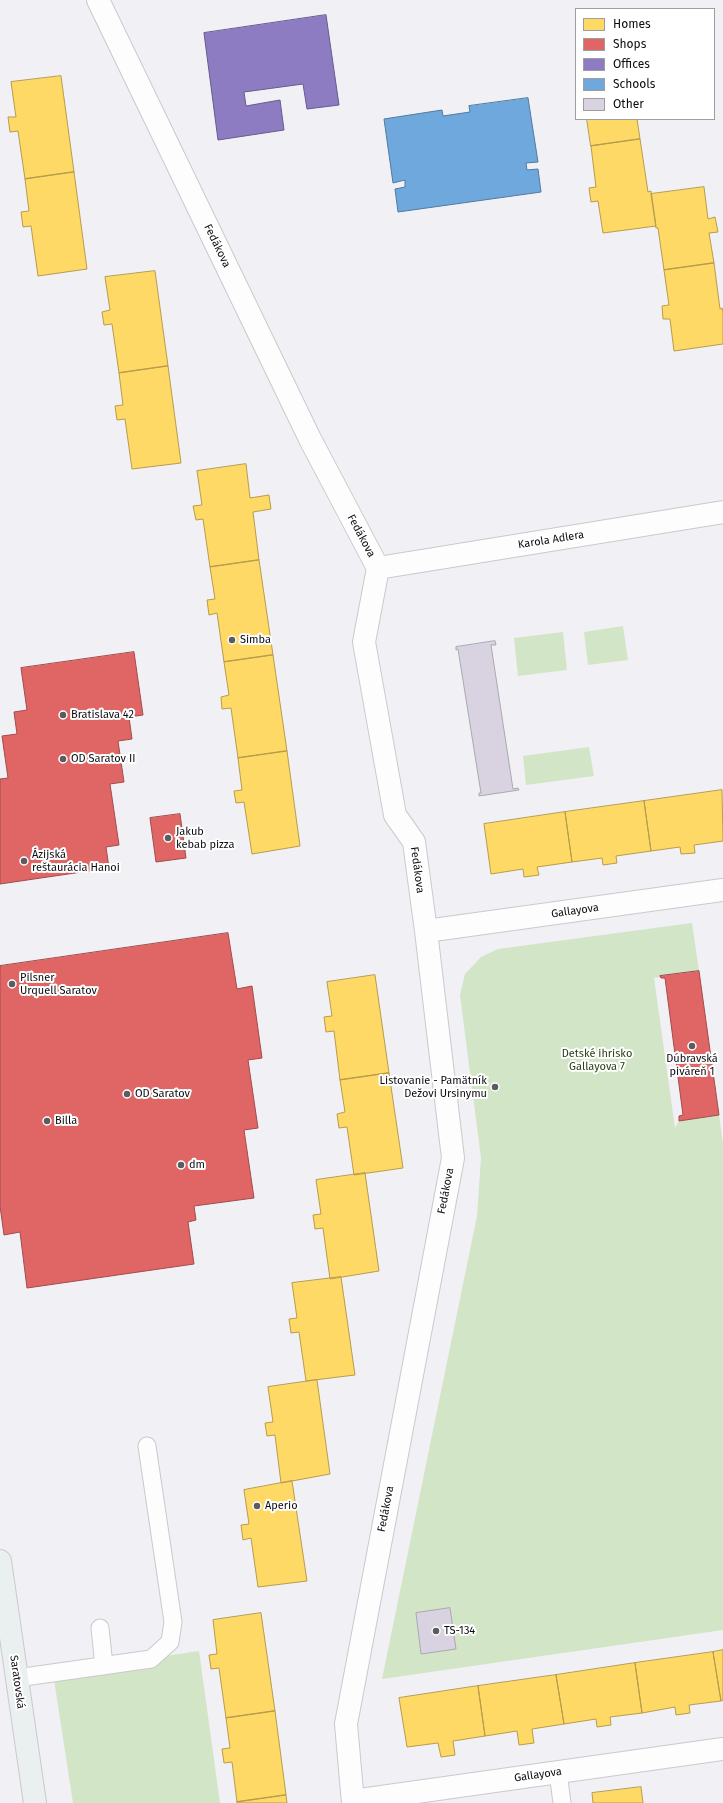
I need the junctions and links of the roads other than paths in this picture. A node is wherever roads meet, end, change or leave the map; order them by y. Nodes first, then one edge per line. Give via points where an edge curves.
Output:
1 (98, 0) edge
2 (723, 512) edge
3 (378, 568) junction
4 (723, 890) edge
5 (426, 931) junction
6 (147, 1446) dead end
7 (0, 1561) edge
8 (100, 1628) dead end
9 (104, 1666) junction
10 (17, 1678) junction
11 (723, 1749) edge
12 (558, 1772) junction
13 (353, 1802) edge
14 (35, 1803) edge
15 (562, 1803) edge

1 - 3 street, Fedákova via 310,439
2 - 3 street, Karola Adlera
3 - 5 street, Fedákova via 364,642 395,815 414,842
4 - 5 street, Gallayova
5 - 13 street, Fedákova via 453,1158 346,1724
6 - 9 lane via 173,1622 170,1642 151,1658
7 - 10 main road, Saratovská
8 - 9 lane
9 - 10 lane
10 - 14 main road, Saratovská
11 - 12 street, Gallayova
12 - 13 street, Gallayova
12 - 15 lane

